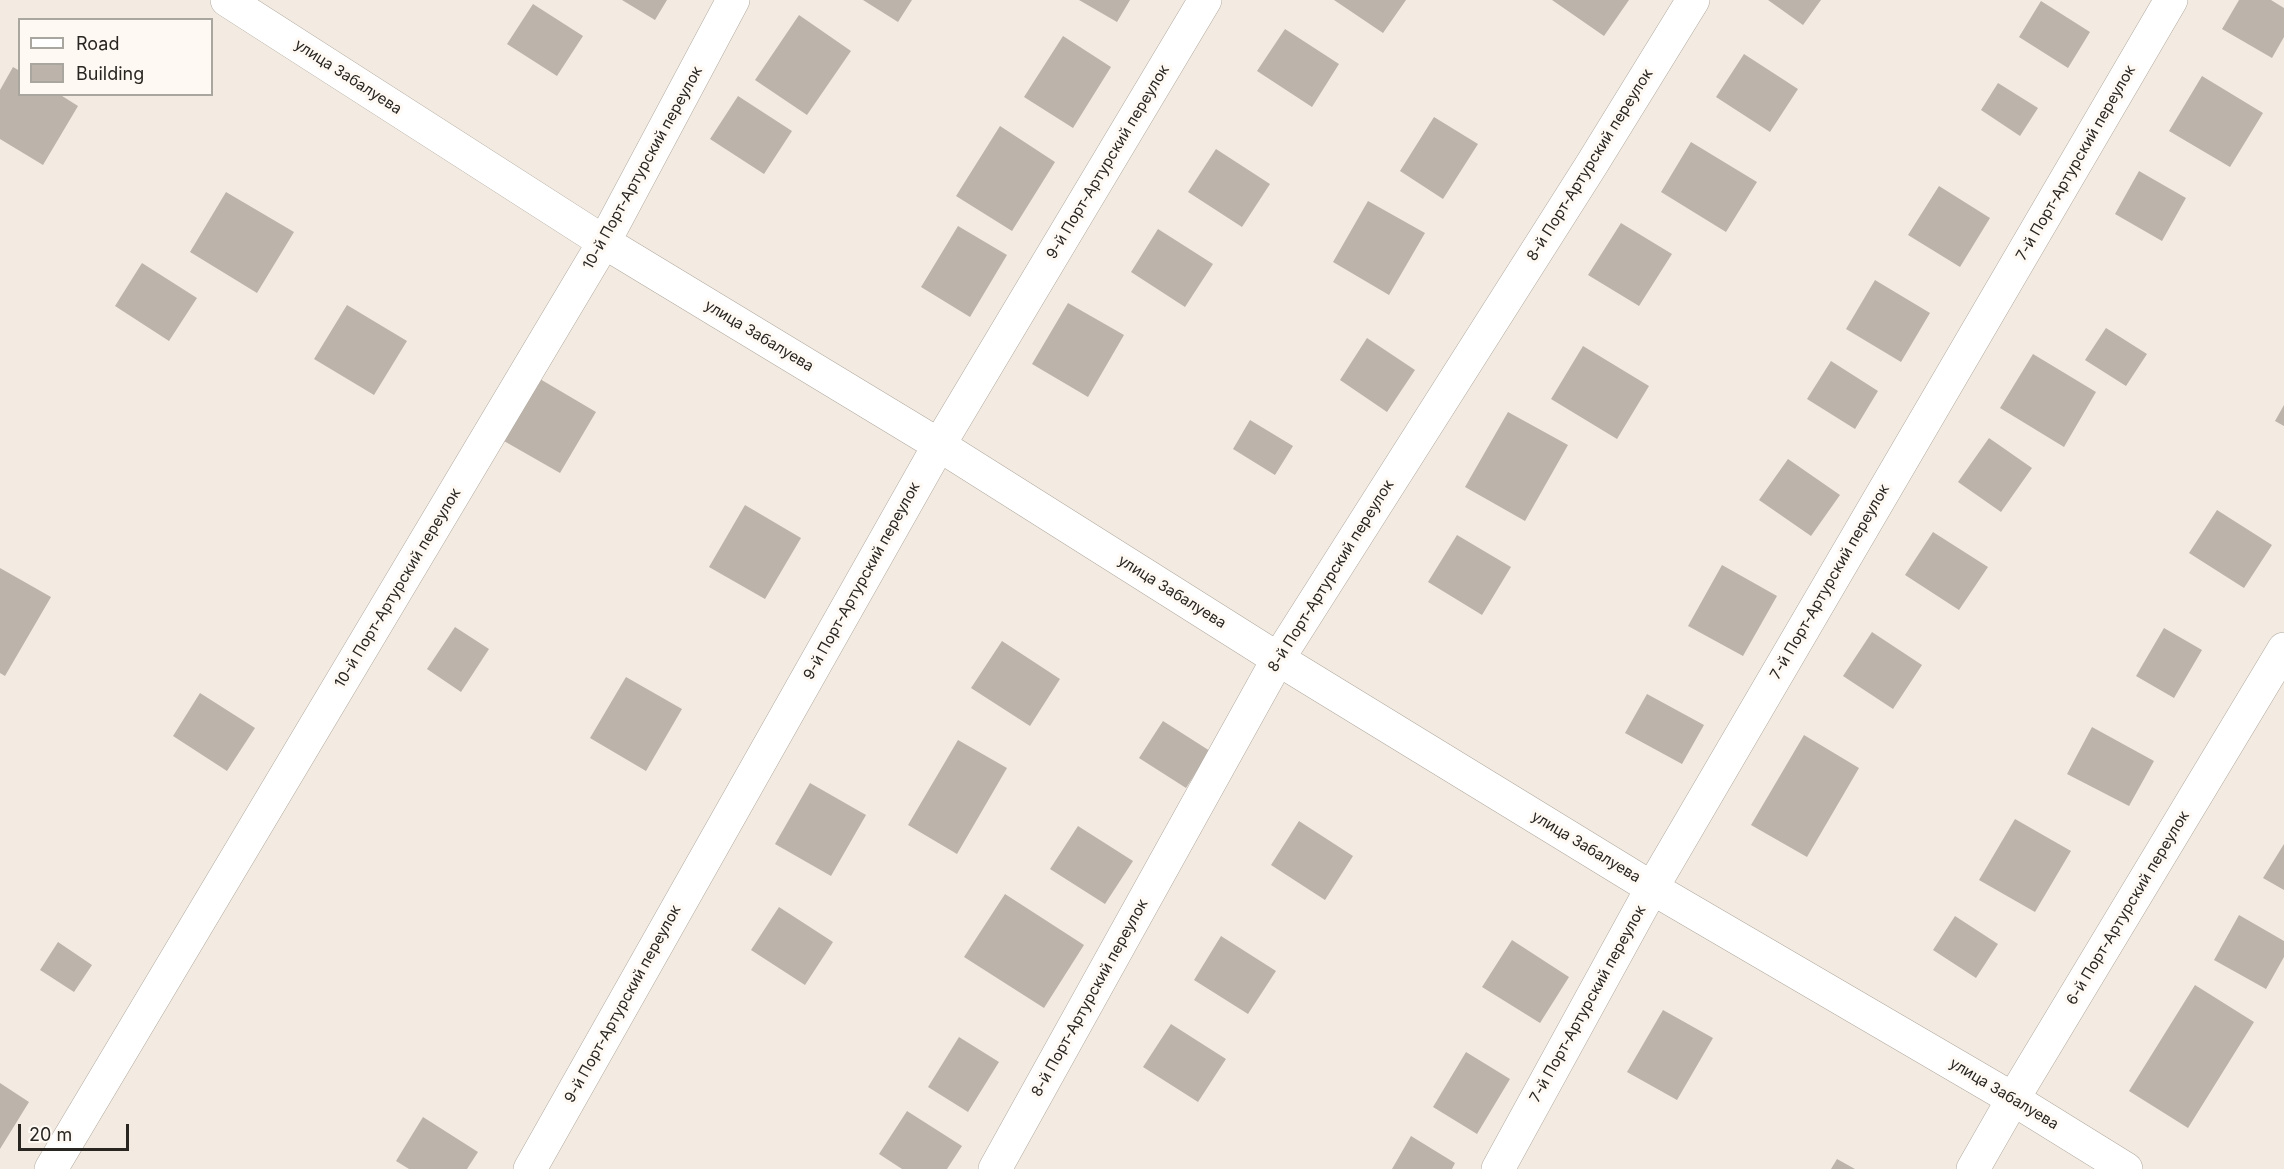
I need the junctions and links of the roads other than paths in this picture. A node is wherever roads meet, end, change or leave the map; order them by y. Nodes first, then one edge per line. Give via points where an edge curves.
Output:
1 (733, 0) edge
2 (1205, 0) edge
3 (1693, 0) edge
4 (2171, 0) edge
5 (234, 2) edge
6 (604, 242) junction
7 (939, 445) junction
8 (2284, 649) edge
9 (1278, 659) junction
10 (1652, 888) junction
11 (2013, 1099) junction
12 (51, 1169) edge
13 (530, 1169) edge
14 (996, 1169) edge
15 (1498, 1169) edge
16 (1973, 1169) edge
17 (2126, 1169) edge

1 - 6 street, 10-й Порт-Артурский переулок
2 - 7 street, 9-й Порт-Артурский переулок
3 - 9 street, 8-й Порт-Артурский переулок
4 - 10 street, 7-й Порт-Артурский переулок
5 - 6 street, улица Забалуева
6 - 7 street, улица Забалуева
6 - 12 street, 10-й Порт-Артурский переулок
7 - 9 street, улица Забалуева
7 - 13 street, 9-й Порт-Артурский переулок
8 - 11 street, 6-й Порт-Артурский переулок
9 - 10 street, улица Забалуева
9 - 14 street, 8-й Порт-Артурский переулок
10 - 11 street, улица Забалуева
10 - 15 street, 7-й Порт-Артурский переулок
11 - 16 street, 6-й Порт-Артурский переулок
11 - 17 street, улица Забалуева

